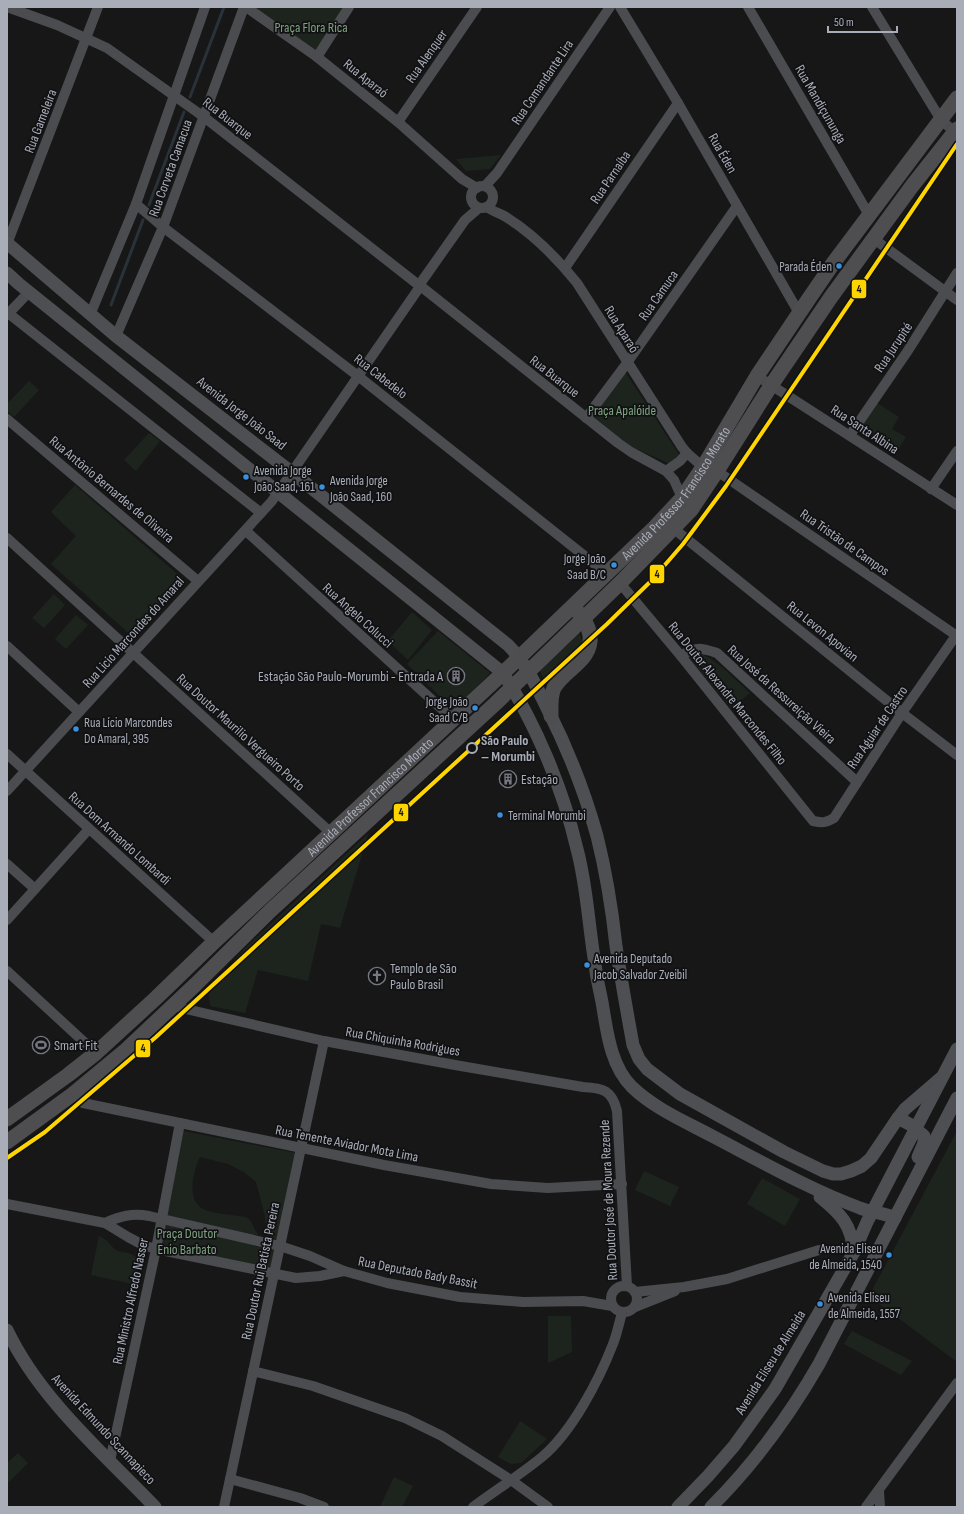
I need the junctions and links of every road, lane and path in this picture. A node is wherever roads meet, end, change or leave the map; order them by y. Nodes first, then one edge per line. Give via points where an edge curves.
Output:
1 (7, 7) edge
2 (98, 7) edge
3 (205, 7) edge
4 (245, 7) edge
5 (349, 7) edge
6 (477, 7) edge
7 (610, 7) edge
8 (620, 7) edge
9 (748, 7) edge
10 (872, 7) edge
11 (18, 9) edge
12 (86, 38) junction
13 (317, 57) junction
14 (173, 94) junction
15 (957, 98) edge
16 (678, 103) junction
17 (204, 117) junction
18 (941, 120) junction
19 (398, 122) junction
20 (956, 132) edge
21 (482, 197) junction
22 (136, 204) junction
23 (737, 206) junction
24 (869, 215) junction
25 (163, 226) junction
26 (874, 239) junction
27 (7, 244) edge
28 (565, 268) junction
29 (7, 272) edge
30 (957, 273) edge
31 (420, 285) junction
32 (29, 292) junction
33 (945, 292) junction
34 (957, 300) edge
35 (799, 313) junction
36 (8, 314) edge
37 (90, 315) junction
38 (116, 336) junction
39 (627, 362) junction
40 (358, 376) junction
41 (757, 376) junction
42 (772, 384) junction
43 (194, 396) junction
44 (210, 408) junction
45 (181, 414) junction
46 (586, 418) junction
47 (7, 419) edge
48 (196, 426) junction
49 (850, 435) junction
50 (957, 451) edge
51 (687, 453) junction
52 (710, 469) junction
53 (666, 471) junction
54 (293, 472) junction
55 (931, 489) junction
56 (279, 492) junction
57 (682, 498) junction
58 (957, 505) edge
59 (261, 513) junction
60 (673, 528) junction
61 (246, 531) junction
62 (7, 538) edge
63 (606, 573) junction
64 (198, 581) junction
65 (620, 583) junction
66 (573, 606) junction
67 (584, 618) junction
68 (957, 635) edge
69 (7, 646) edge
70 (132, 653) junction
71 (519, 656) junction
72 (681, 656) junction
73 (503, 672) junction
74 (529, 672) junction
75 (512, 688) junction
76 (79, 712) junction
77 (902, 713) junction
78 (551, 716) junction
79 (453, 719) junction
80 (7, 754) edge
81 (957, 755) edge
82 (25, 771) junction
83 (857, 782) junction
84 (7, 791) edge
85 (584, 793) junction
86 (563, 801) junction
87 (813, 821) joint
88 (89, 830) junction
89 (330, 832) junction
90 (7, 864) edge
91 (35, 889) junction
92 (7, 920) edge
93 (214, 942) junction
94 (7, 971) edge
95 (173, 1006) junction
96 (324, 1041) junction
97 (957, 1049) edge
98 (96, 1053) junction
99 (942, 1078) junction
100 (73, 1094) junction
101 (957, 1098) edge
102 (617, 1111) joint
103 (898, 1118) junction
104 (7, 1119) edge
105 (180, 1123) junction
106 (916, 1128) junction
107 (7, 1142) edge
108 (301, 1148) junction
109 (916, 1178) junction
110 (622, 1184) junction
111 (810, 1188) junction
112 (7, 1204) edge
113 (874, 1211) junction
114 (895, 1218) junction
115 (161, 1220) junction
116 (105, 1223) junction
117 (280, 1246) junction
118 (156, 1249) junction
119 (819, 1250) dead end
120 (854, 1252) junction
121 (344, 1271) junction
122 (274, 1274) junction
123 (684, 1287) junction
124 (631, 1289) junction
125 (612, 1293) junction
126 (583, 1301) junction
127 (612, 1306) junction
128 (635, 1307) junction
129 (622, 1312) junction
130 (7, 1330) edge
131 (253, 1371) junction
132 (957, 1383) edge
133 (110, 1461) junction
134 (230, 1480) junction
135 (511, 1480) junction
136 (879, 1491) junction
137 (155, 1507) edge
138 (224, 1507) edge
139 (324, 1507) edge
140 (473, 1507) edge
141 (548, 1507) edge
142 (678, 1507) edge
143 (711, 1507) edge
144 (866, 1507) edge
145 (880, 1507) edge

1 - 11 street, Rua Buarque
2 - 12 street, Rua Gameleira
3 - 14 street, Rua Corveta Camacua
4 - 13 street, Rua Aparaó
4 - 17 street, Rua Corveta Camacua
5 - 13 street
6 - 19 street, Rua Alenquer
7 - 21 street, Rua Comandante Lira via 497,173 494,184
8 - 16 street, Rua Éden
9 - 24 street, Rua Mandiçununga
10 - 18 street
11 - 12 street, Rua Buarque
12 - 14 street, Rua Buarque via 107,48
12 - 27 street, Rua Gameleira
13 - 19 street, Rua Aparaó
14 - 17 street, Rua Buarque
14 - 22 street, Rua Corveta Camacua
15 - 18 highway, Avenida Professor Francisco Morato
16 - 23 street, Rua Éden
16 - 28 street, Rua Parnaíba
17 - 25 street, Rua Corveta Camacua
17 - 31 street, Rua Buarque
18 - 20 street
18 - 24 highway, Avenida Professor Francisco Morato
19 - 21 street, Rua Aparaó
20 - 26 highway, Avenida Professor Francisco Morato via 912,186
21 - 28 street, Rua Aparaó via 495,213 505,217 537,241
21 - 31 street, Rua Comandante Lira
22 - 25 street, Rua Cabedelo
22 - 37 street, Rua Corveta Camacua
23 - 35 street, Rua Éden
23 - 39 street, Rua Camuca
24 - 35 highway, Avenida Professor Francisco Morato
25 - 38 street, Rua Corveta Camacua
25 - 40 street, Rua Cabedelo
26 - 33 street
26 - 42 highway, Avenida Professor Francisco Morato
27 - 37 main road, Avenida Jorge João Saad
28 - 39 street, Rua Aparaó
29 - 32 main road
30 - 33 street, Rua Jurupité
31 - 40 street, Rua Comandante Lira
31 - 46 street, Rua Buarque
32 - 36 street
32 - 45 main road
33 - 34 street
33 - 49 street, Rua Jurupité
35 - 41 highway, Avenida Professor Francisco Morato
36 - 59 street
37 - 38 main road, Avenida Jorge João Saad
38 - 43 main road, Avenida Jorge João Saad
39 - 46 street, Rua Camuca
39 - 51 street, Rua Aparaó
40 - 54 street, Rua Comandante Lira
40 - 63 street, Rua Cabedelo
41 - 42 street, Rua Santa Albina
41 - 52 highway, Avenida Professor Francisco Morato
42 - 49 street, Rua Santa Albina
42 - 52 highway, Avenida Professor Francisco Morato
43 - 44 main road, Avenida Jorge João Saad
43 - 45 main road via 193,406
44 - 48 main road via 197,414
44 - 54 main road, Avenida Jorge João Saad
45 - 48 main road
46 - 53 street, Rua Buarque via 631,452
47 - 64 street, Rua Antônio Bernardes de Oliveira
48 - 56 main road
49 - 55 street, Rua Santa Albina
50 - 55 street
51 - 52 street, Rua Aparaó
51 - 53 street
52 - 57 highway, Avenida Professor Francisco Morato
52 - 60 highway, Avenida Professor Francisco Morato via 691,510
52 - 68 street, Rua Tristão de Campos
53 - 57 street, Rua Buarque via 674,480
54 - 56 street, Rua Comandante Lira
54 - 71 main road, Avenida Jorge João Saad
55 - 58 street, Rua Santa Albina
56 - 59 street, Rua Licio Marcondes do Amaral
56 - 73 main road
57 - 63 highway, Avenida Professor Francisco Morato
59 - 61 street, Rua Licio Marcondes do Amaral
60 - 65 highway, Avenida Professor Francisco Morato
60 - 77 street, Rua Levon Apovian
61 - 64 street, Rua Licio Marcondes do Amaral
61 - 79 street, Rua Angelo Colucci
62 - 70 street, Rua Doutor Maurilio Vergueiro Porto
63 - 66 highway, Avenida Professor Francisco Morato
64 - 70 street, Rua Licio Marcondes do Amaral
65 - 67 highway, Avenida Professor Francisco Morato
65 - 72 street, Rua Doutor Alexandre Marcondes Filho
66 - 67 highway
66 - 71 highway, Avenida Professor Francisco Morato
67 - 74 highway, Avenida Professor Francisco Morato
67 - 78 highway via 589,633 589,648 580,662 554,687
68 - 77 street, Rua Aguiar de Castro
69 - 76 street
70 - 76 street, Rua Licio Marcondes do Amaral
70 - 89 street, Rua Doutor Maurilio Vergueiro Porto
71 - 73 highway, Avenida Professor Francisco Morato
71 - 74 main road, Avenida Jorge João Saad
72 - 83 street, Rua José da Ressureição Vieira via 690,649 702,648 717,653
72 - 87 street, Rua Doutor Alexandre Marcondes Filho
73 - 75 main road
73 - 79 highway, Avenida Professor Francisco Morato
74 - 75 highway, Avenida Professor Francisco Morato
74 - 78 main road
75 - 86 main road via 537,737
75 - 95 highway, Avenida Professor Francisco Morato via 270,911
76 - 82 street, Rua Licio Marcondes do Amaral
77 - 81 street, Rua Levon Apovian
77 - 83 street, Rua Aguiar de Castro
78 - 85 main road via 561,734
79 - 89 highway, Avenida Professor Francisco Morato
80 - 82 street, Rua Dom Armando Lombardi
82 - 84 street, Rua Licio Marcondes do Amaral
82 - 88 street, Rua Dom Armando Lombardi
83 - 87 street, Rua Aguiar de Castro via 834,818 821,823
85 - 86 main road
85 - 103 main road via 597,837 611,903 633,1044 647,1070 680,1094 784,1152 833,1174 851,1172 862,1166 871,1158
86 - 111 main road via 577,848 609,1040 613,1056 624,1078 633,1088 663,1110
88 - 91 street
88 - 93 street, Rua Dom Armando Lombardi
89 - 93 highway, Avenida Professor Francisco Morato
90 - 91 street
91 - 92 street
93 - 98 highway, Avenida Professor Francisco Morato
94 - 98 street
95 - 96 street, Rua Chiquinha Rodrigues
95 - 100 highway, Avenida Professor Francisco Morato
96 - 102 street, Rua Chiquinha Rodrigues via 598,1088 609,1094
96 - 108 street, Rua Doutor Rui Batista Pereira
97 - 99 main road, Avenida Eliseu de Almeida
98 - 104 highway, Avenida Professor Francisco Morato
99 - 103 main road
99 - 106 main road, Avenida Eliseu de Almeida
100 - 105 street, Rua Tenente Aviador Mota Lima via 83,1103
100 - 107 highway, Avenida Professor Francisco Morato
101 - 109 main road
102 - 110 street, Rua Doutor José de Moura Rezende
103 - 106 main road
105 - 108 street, Rua Tenente Aviador Mota Lima
105 - 115 street, Rua Ministro Alfredo Nasser
106 - 109 main road via 925,1138 913,1169
106 - 113 main road, Avenida Eliseu de Almeida
108 - 110 street, Rua Tenente Aviador Mota Lima via 491,1184 548,1188
108 - 117 street, Rua Doutor Rui Batista Pereira
109 - 114 main road
110 - 124 street, Rua Doutor José de Moura Rezende
111 - 113 main road via 862,1210
111 - 120 main road via 840,1214 851,1235
112 - 116 street, Rua Deputado Bady Bassit
113 - 114 main road
113 - 120 main road, Avenida Eliseu de Almeida
114 - 143 main road via 797,1402 753,1461
115 - 116 street, Rua Deputado Bady Bassit via 149,1216 130,1215 120,1216
115 - 117 street, Rua Deputado Bady Bassit
115 - 118 street, Rua Ministro Alfredo Nasser
116 - 118 street, Rua Deputado Bady Bassit via 143,1245
117 - 121 street, Rua Deputado Bady Bassit
117 - 122 street, Rua Doutor Rui Batista Pereira
118 - 122 street, Rua Deputado Bady Bassit
118 - 133 street, Rua Ministro Alfredo Nasser
119 - 123 street via 727,1279
120 - 142 main road, Avenida Eliseu de Almeida via 775,1389 734,1446
121 - 122 street, Rua Deputado Bady Bassit via 307,1278
121 - 126 street, Rua Deputado Bady Bassit via 387,1283 460,1297 523,1302
122 - 131 street, Rua Doutor Rui Batista Pereira
123 - 124 street
123 - 128 street
124 - 125 street via 619,1287
124 - 128 street via 637,1297
125 - 126 street, Rua Deputado Bady Bassit
125 - 127 street
126 - 127 street, Rua Deputado Bady Bassit
127 - 129 street via 618,1312
128 - 129 street
129 - 135 street via 613,1344 577,1414 543,1456
130 - 133 main road, Avenida Edmundo Scannapieco via 46,1392
131 - 134 street, Rua Doutor Rui Batista Pereira
131 - 135 street via 313,1386 405,1418 442,1436
132 - 136 street
133 - 137 main road, Avenida Edmundo Scannapieco
134 - 138 street, Rua Doutor Rui Batista Pereira
134 - 139 street via 300,1498
135 - 140 street
135 - 141 street
136 - 144 street
136 - 145 street

